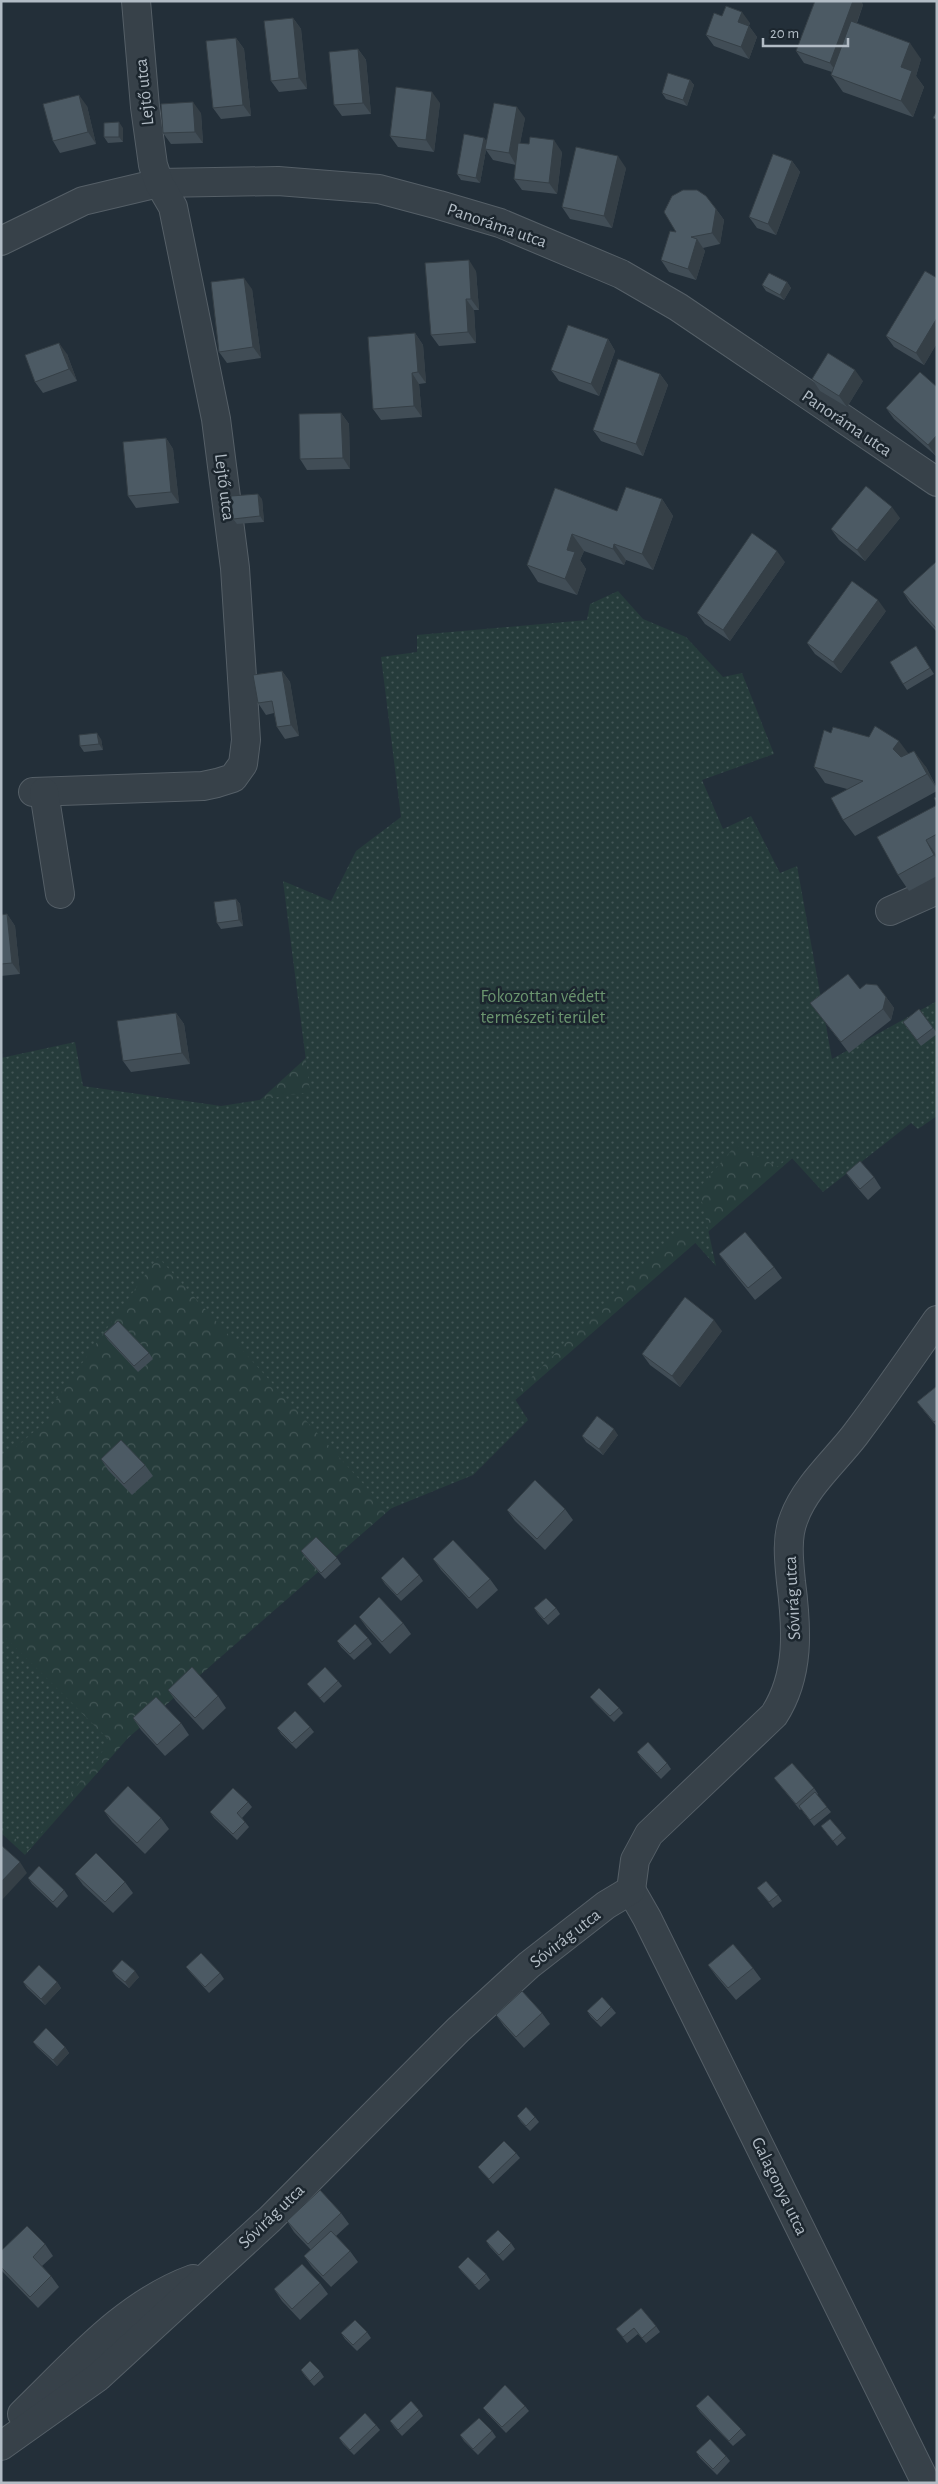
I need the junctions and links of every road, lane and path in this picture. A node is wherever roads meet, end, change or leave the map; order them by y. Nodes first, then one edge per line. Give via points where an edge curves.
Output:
1 (136, 1) edge
2 (159, 182) junction
3 (1, 241) edge
4 (937, 482) edge
5 (937, 890) edge
6 (60, 894) dead end
7 (890, 911) dead end
8 (937, 1320) edge
9 (630, 1890) junction
10 (212, 2272) junction
11 (1, 2435) edge
12 (1, 2446) edge
13 (926, 2483) edge

1 - 2 street, Lejtő utca via 145,107 153,165
2 - 3 street, Panoráma utca via 83,202
2 - 4 street, Panoráma utca via 278,181 379,190 500,223 621,274 678,306
2 - 6 street, Lejtő utca via 173,207 216,419 235,568 246,740 243,764 233,778 203,786 38,792
5 - 7 street
8 - 9 street, Sóvirág utca via 806,1496 794,1518 789,1549 795,1609 794,1664 792,1679 780,1706 650,1834 635,1860
9 - 10 street, Sóvirág utca via 530,1965 458,2030 277,2212
9 - 13 street, Galagonya utca via 655,1934
10 - 11 street via 173,2287 135,2310
10 - 12 street, Sóvirág utca via 98,2377

